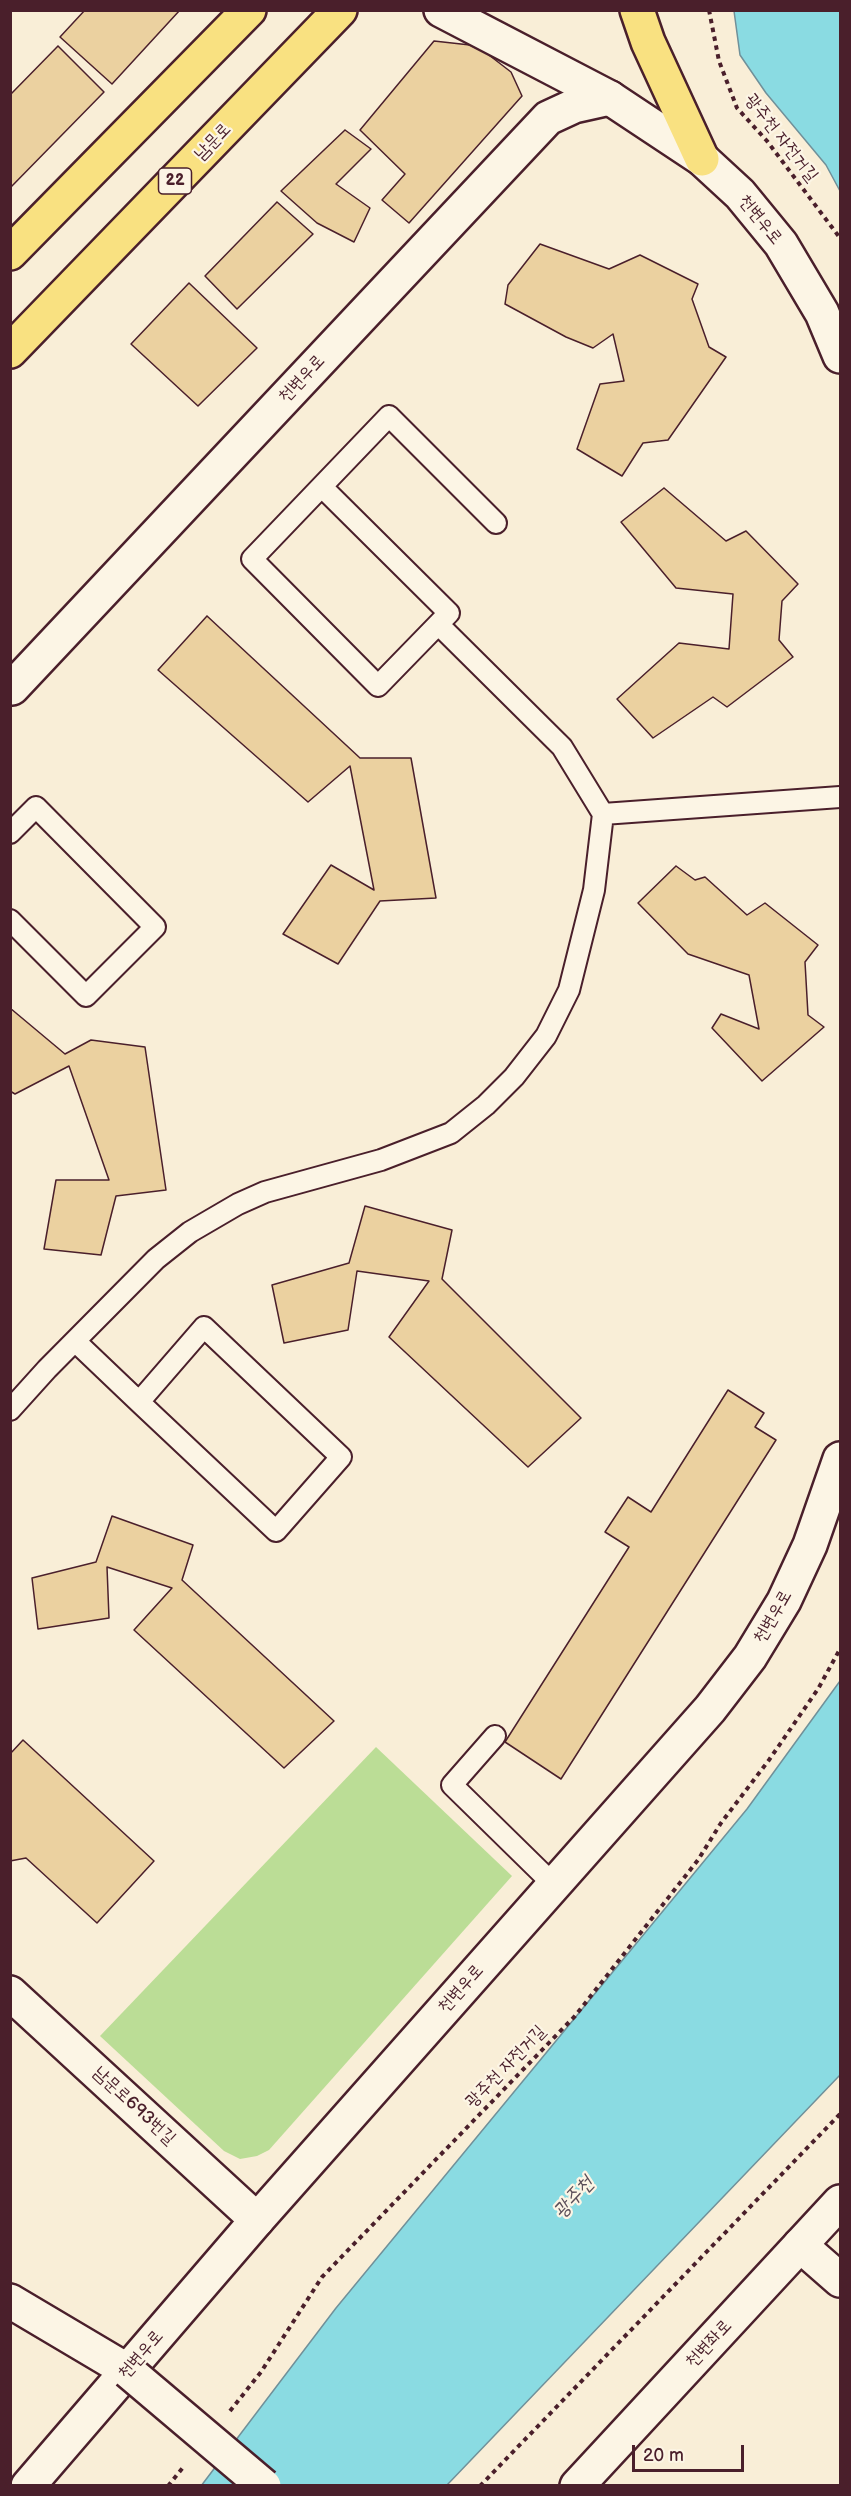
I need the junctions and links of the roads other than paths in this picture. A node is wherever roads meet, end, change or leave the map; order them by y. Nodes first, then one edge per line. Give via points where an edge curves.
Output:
1 (249, 10) edge
2 (340, 10) edge
3 (441, 10) edge
4 (637, 10) edge
5 (610, 98) junction
6 (702, 159) junction
7 (10, 254) edge
8 (10, 351) edge
9 (840, 356) edge
10 (322, 487) junction
11 (496, 523) dead end
12 (439, 625) junction
13 (11, 688) edge
14 (840, 797) edge
15 (603, 814) junction
16 (10, 833) edge
17 (10, 920) edge
18 (75, 1341) junction
19 (139, 1402) junction
20 (10, 1410) edge
21 (840, 1459) edge
22 (495, 1736) dead end
23 (554, 1885) junction
24 (10, 1993) edge
25 (840, 2202) edge
26 (256, 2220) junction
27 (800, 2245) junction
28 (840, 2280) edge
29 (10, 2301) edge
30 (128, 2371) junction
31 (28, 2486) edge
32 (264, 2486) edge
33 (577, 2486) edge

1 - 7 main road
2 - 8 main road, 남문로 / 22
3 - 5 street, 천변우로
4 - 6 main road
5 - 6 street, 천변우로
5 - 13 street, 천변우로 via 574,106 548,118
6 - 9 street, 천변우로 via 740,194 781,244 822,313
10 - 11 lane via 389,416
10 - 12 lane via 449,614
10 - 12 lane via 252,559 378,686
12 - 15 lane via 562,747
14 - 15 lane
15 - 18 lane via 594,890 569,990 546,1036 486,1105 451,1133 381,1160 265,1192 238,1204 190,1232 156,1259
16 - 17 lane via 36,807 155,927 86,996
18 - 19 lane
18 - 20 lane
19 - 19 lane via 276,1531 341,1457 204,1327
21 - 23 street, 천변우로 via 810,1545 784,1601 750,1657 710,1709
22 - 23 lane via 452,1785
23 - 26 street, 천변우로
24 - 26 street, 남문로693번길
25 - 27 street, 천변좌로
26 - 30 street, 천변우로
27 - 28 street
27 - 33 street, 천변좌로
29 - 30 street
30 - 31 street, 천변우로
30 - 32 street, bridge

